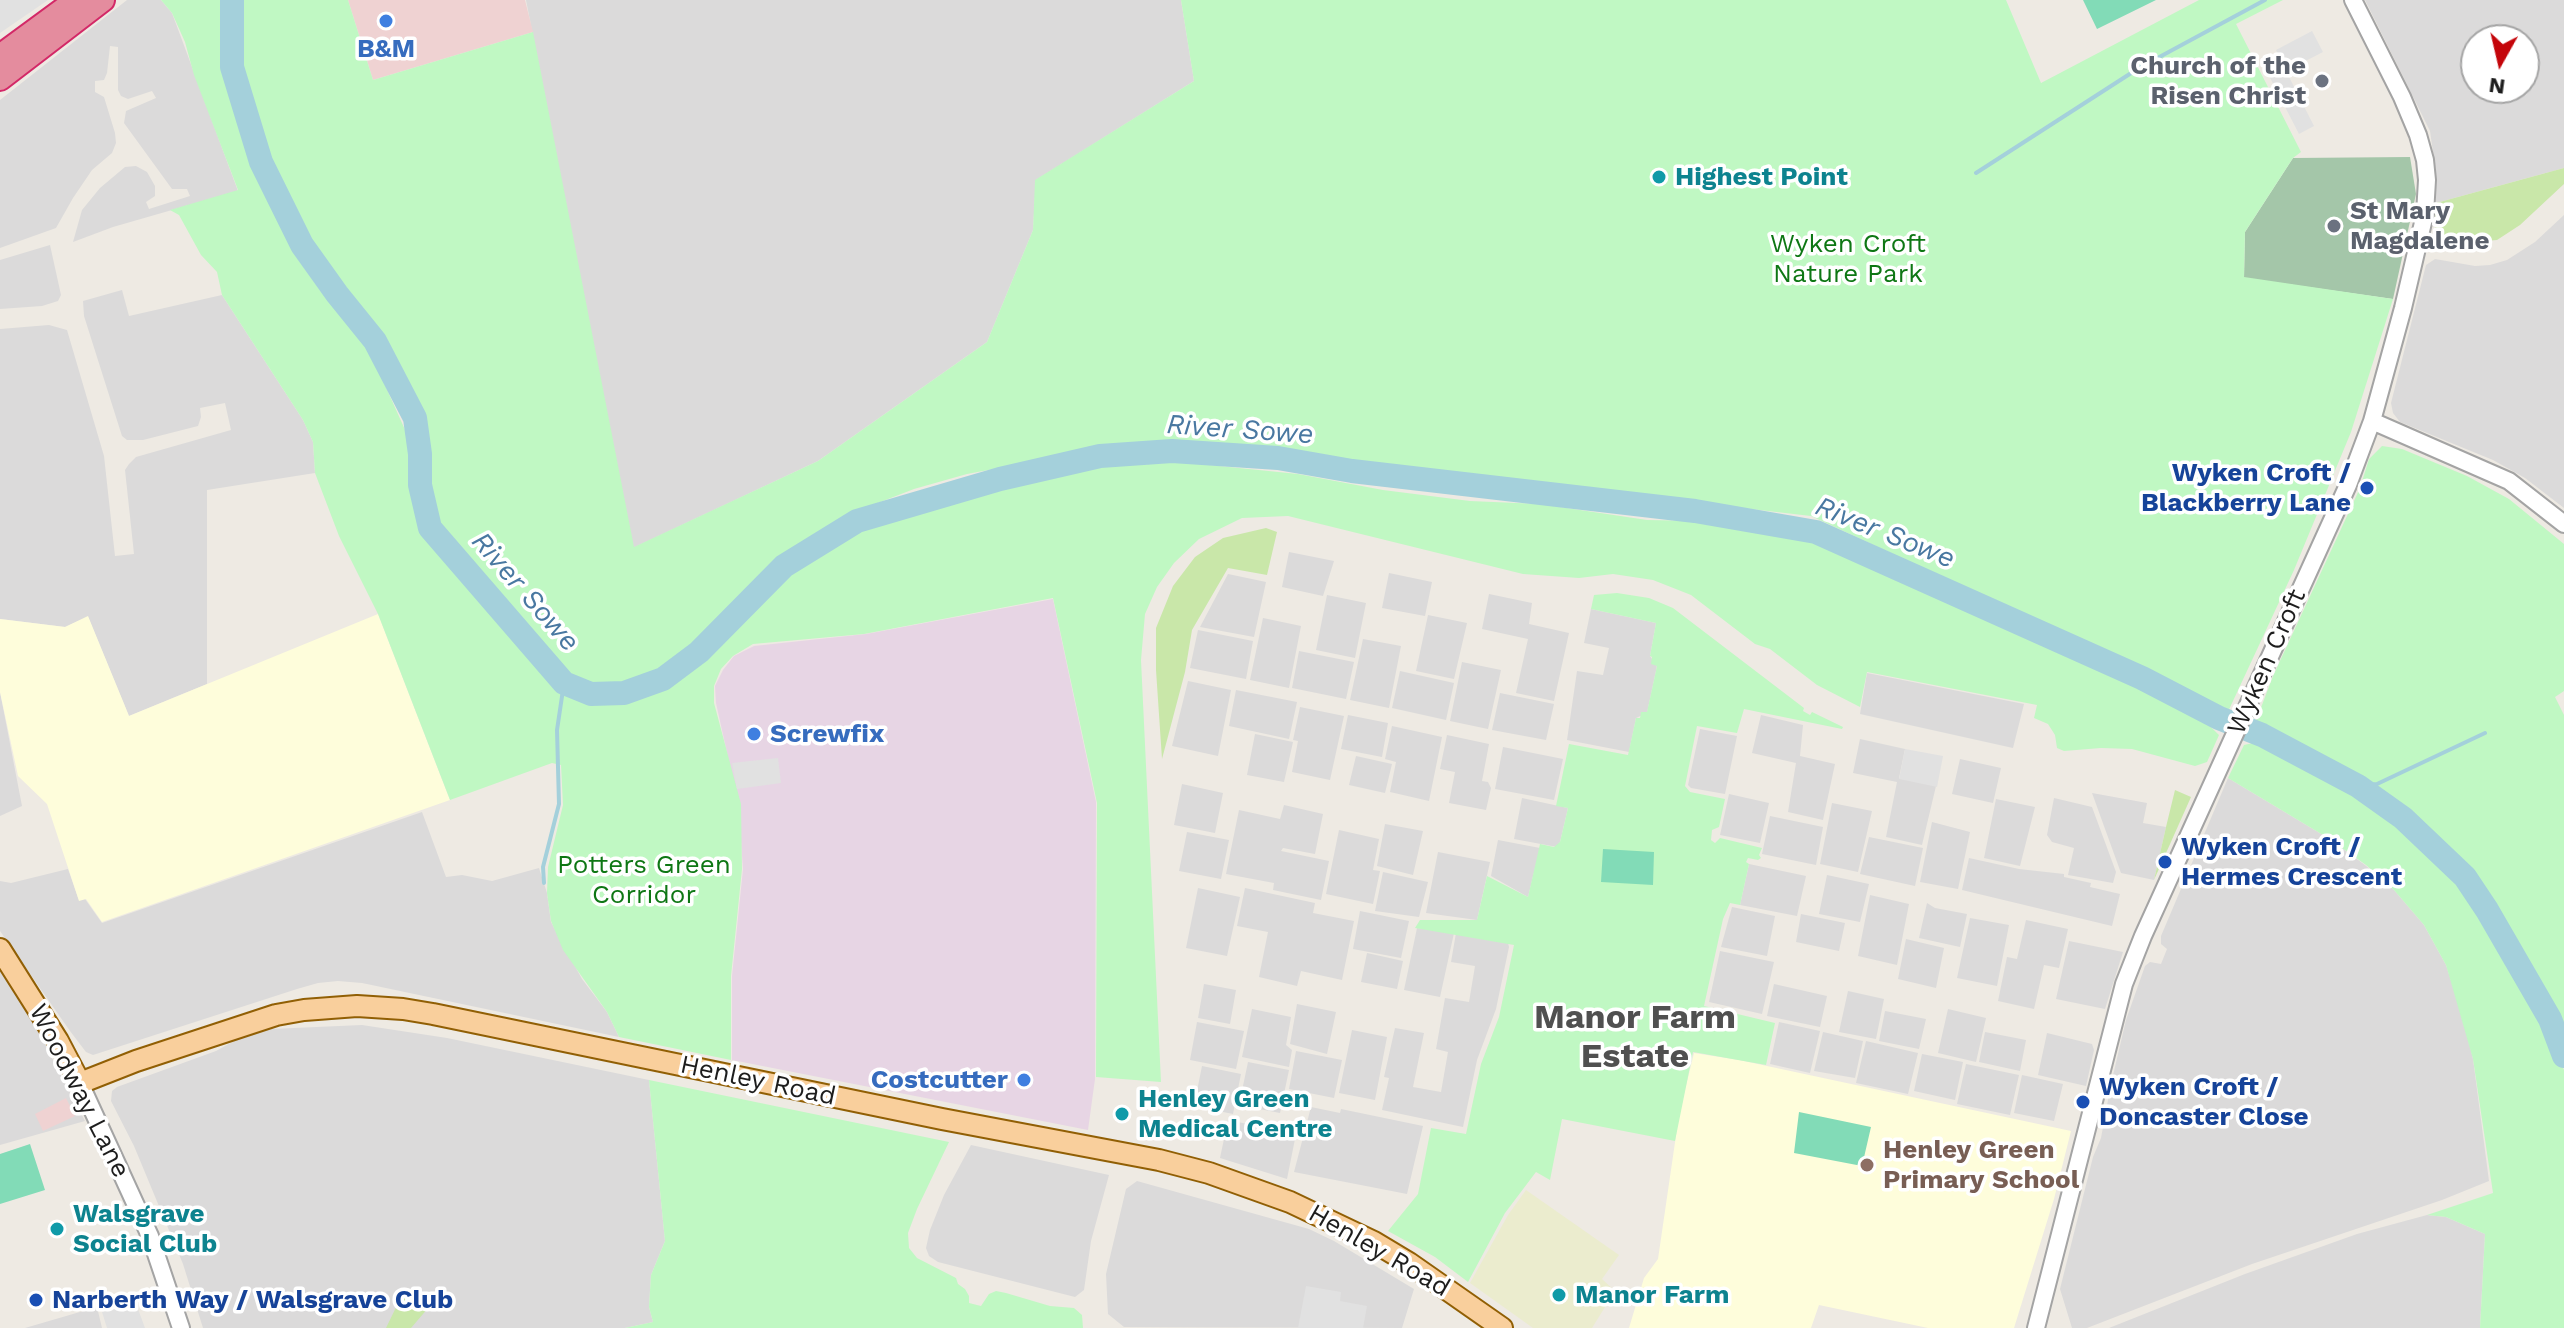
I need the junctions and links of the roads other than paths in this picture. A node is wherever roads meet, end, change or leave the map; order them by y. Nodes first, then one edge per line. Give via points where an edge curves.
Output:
1 (76, 0) edge
2 (103, 0) edge
3 (2353, 0) edge
4 (0, 56) edge
5 (0, 79) edge
6 (2372, 421) junction
7 (2564, 524) edge
8 (0, 949) edge
9 (80, 1083) junction
10 (181, 1328) edge
11 (1502, 1328) edge
12 (2036, 1328) edge

1 - 4 highway
2 - 5 highway
3 - 6 street, Wyken Croft via 2418,135 2427,180 2419,244
6 - 7 street via 2509,481
6 - 12 street, Wyken Croft via 2124,984
8 - 9 main road, Woodway Lane
9 - 10 street, Woodway Lane via 150,1236
9 - 11 main road, Henley Road via 276,1015 357,1006 433,1014 1209,1173 1290,1202 1374,1242

